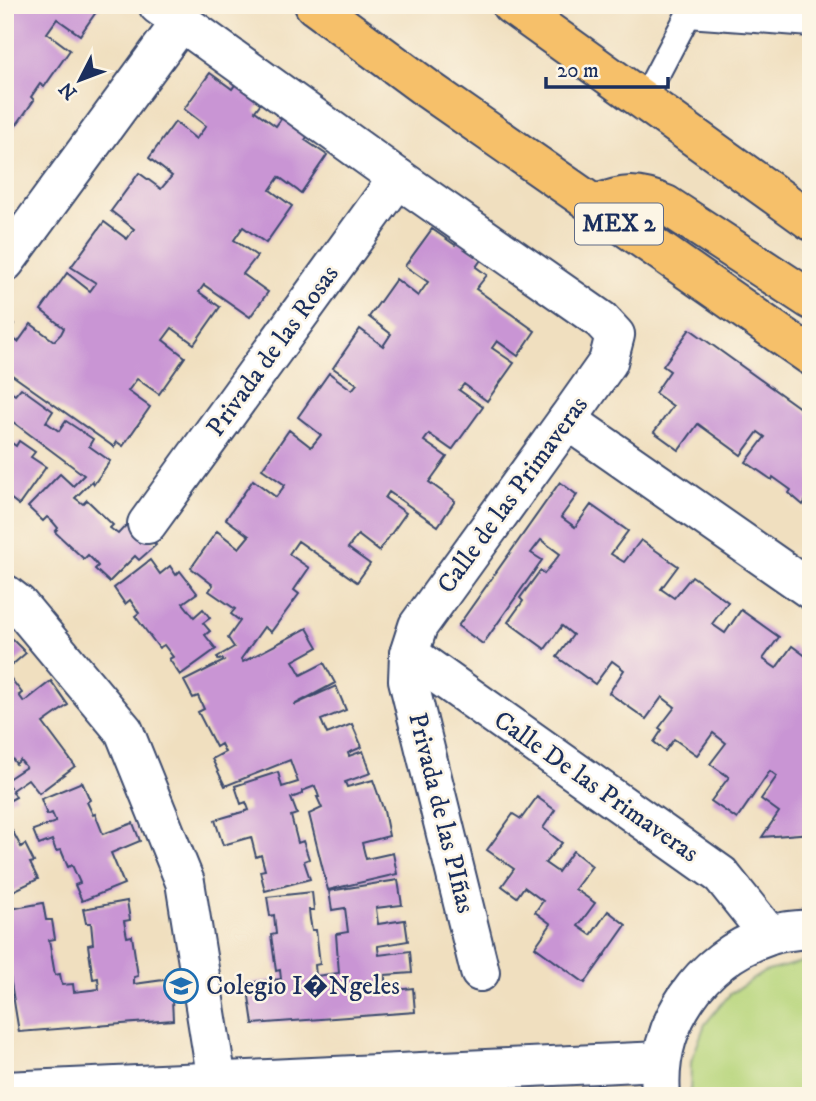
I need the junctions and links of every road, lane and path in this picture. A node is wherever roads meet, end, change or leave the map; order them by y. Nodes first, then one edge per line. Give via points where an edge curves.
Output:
1 (314, 5) edge
2 (511, 5) edge
3 (688, 10) edge
4 (170, 14) edge
5 (811, 24) edge
6 (643, 101) junction
7 (398, 178) junction
8 (593, 205) junction
9 (811, 221) edge
10 (5, 262) edge
11 (811, 300) edge
12 (811, 356) edge
13 (568, 420) junction
14 (147, 524) dead end
15 (811, 590) edge
16 (5, 594) edge
17 (409, 654) junction
18 (811, 929) edge
19 (769, 935) junction
20 (480, 972) dead end
21 (661, 1078) edge
22 (217, 1081) junction
23 (5, 1091) edge

1 - 8 main road, MEX 2
2 - 6 main road
3 - 5 lane
3 - 6 lane
4 - 7 street
4 - 10 street
6 - 9 main road
7 - 13 street, Calle de las Primaveras via 601,320 615,335 608,362
7 - 14 street, Privada de las Rosas
8 - 11 main road via 624,196 646,196
8 - 12 main road, MEX 2
13 - 15 street
13 - 17 street, Calle de las Primaveras via 418,626
16 - 22 street via 124,731 185,882
17 - 19 street, Calle De las Primaveras via 721,875
17 - 20 street, Privada de las PIñas via 408,680
18 - 19 street
19 - 21 street via 730,953 697,982 673,1019
21 - 22 street
22 - 23 street

